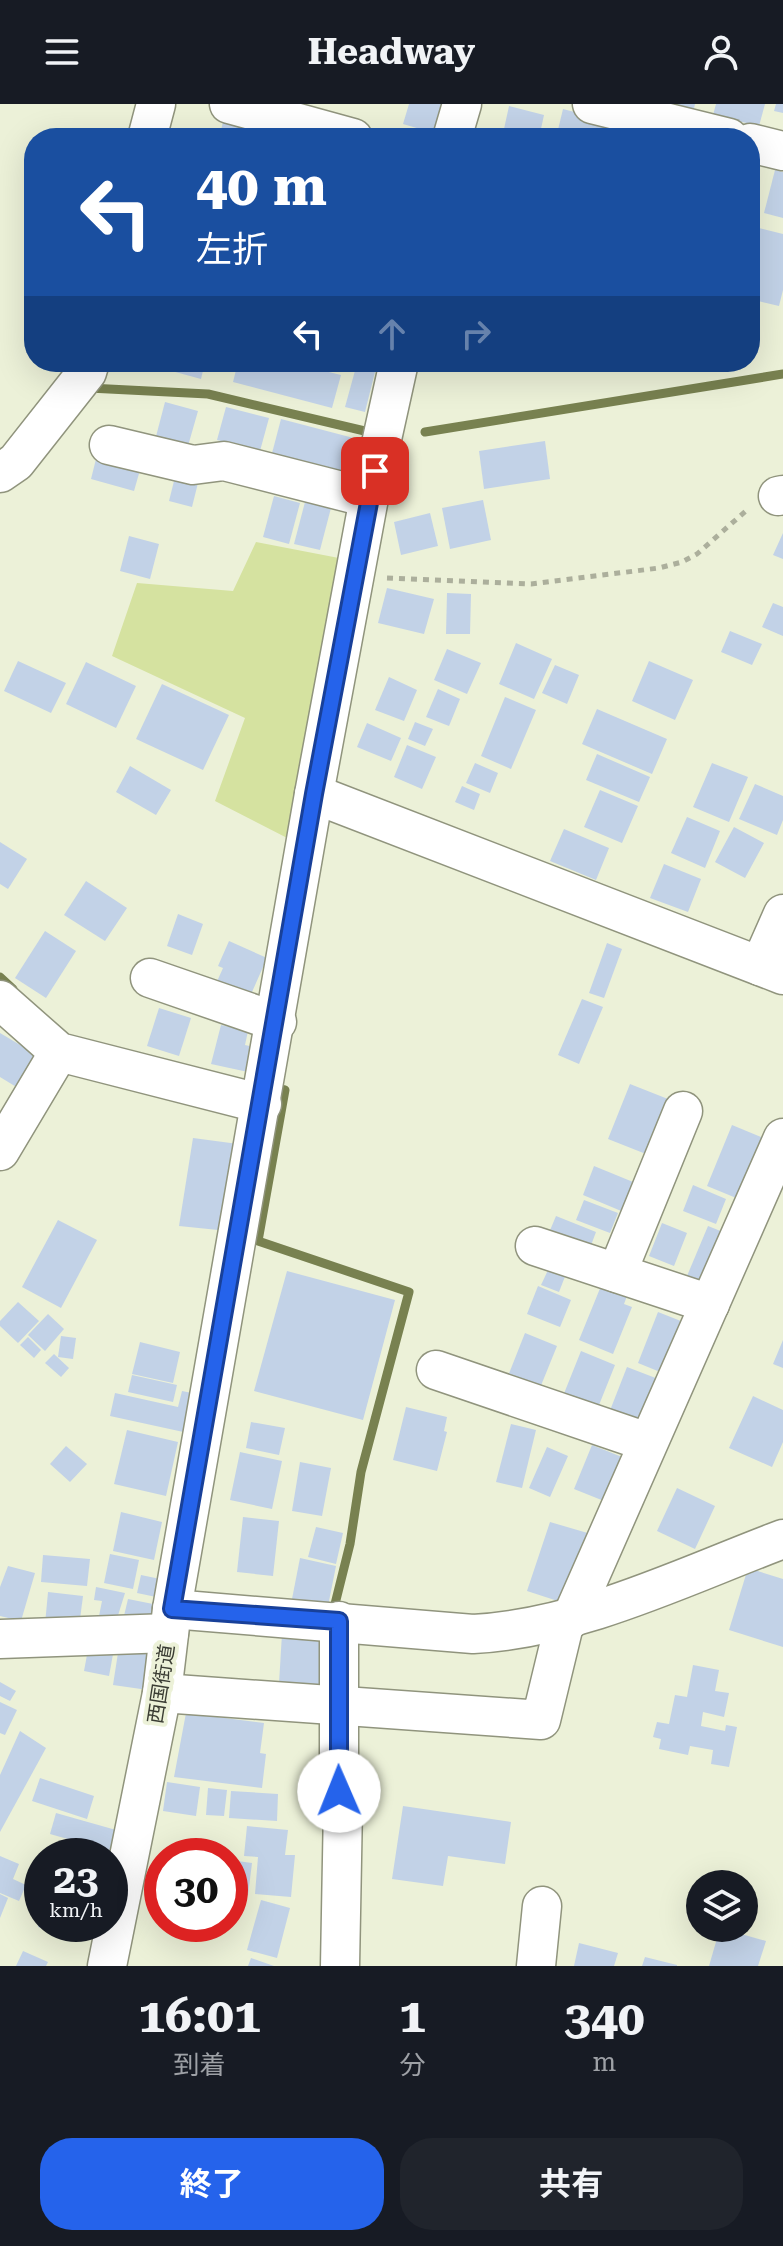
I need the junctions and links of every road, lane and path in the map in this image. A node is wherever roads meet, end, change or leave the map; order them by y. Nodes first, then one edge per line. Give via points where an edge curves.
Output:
1 (156, 104) edge
2 (229, 104) edge
3 (462, 104) edge
4 (592, 104) edge
5 (150, 128) edge
6 (317, 128) edge
7 (455, 128) edge
8 (689, 128) edge
9 (760, 145) edge
10 (783, 151) edge
11 (397, 372) edge
12 (82, 377) edge
13 (109, 445) dead end
14 (0, 473) edge
15 (780, 495) edge
16 (369, 498) junction
17 (355, 575) junction
18 (314, 794) junction
19 (783, 914) edge
20 (771, 970) edge
21 (150, 978) dead end
22 (0, 1000) edge
23 (277, 1022) junction
24 (59, 1052) junction
25 (262, 1104) junction
26 (683, 1111) dead end
27 (783, 1138) edge
28 (0, 1151) edge
29 (535, 1246) dead end
30 (617, 1273) junction
31 (710, 1304) junction
32 (436, 1370) dead end
33 (647, 1442) junction
34 (783, 1539) edge
35 (568, 1620) junction
36 (170, 1621) junction
37 (339, 1621) junction
38 (0, 1639) edge
39 (162, 1693) junction
40 (333, 1705) junction
41 (542, 1906) dead end
42 (107, 1966) edge
43 (340, 1966) edge
44 (536, 1966) edge

1 - 5 street
2 - 6 street
3 - 7 street
4 - 8 street
9 - 10 street
11 - 16 street, 西国街道
12 - 14 street via 16,462
13 - 16 street via 193,465 224,461
15 - 17 path via 747,510 697,554 659,568 531,584
16 - 17 street, 西国街道
17 - 18 street, 西国街道
18 - 20 street
18 - 23 street, 西国街道
19 - 20 street
21 - 23 street
22 - 24 street
23 - 25 street, 西国街道
24 - 25 street
24 - 28 street
25 - 36 street, 西国街道
26 - 30 street
27 - 31 street
29 - 30 street
30 - 31 street
31 - 33 street
32 - 33 street
33 - 35 street
34 - 35 street
35 - 37 street via 473,1634
35 - 40 street via 541,1720
36 - 37 street
36 - 38 street
36 - 39 street, 西国街道
37 - 40 street
39 - 40 street
39 - 42 street, 西国街道
40 - 43 street via 343,1806
41 - 44 street

